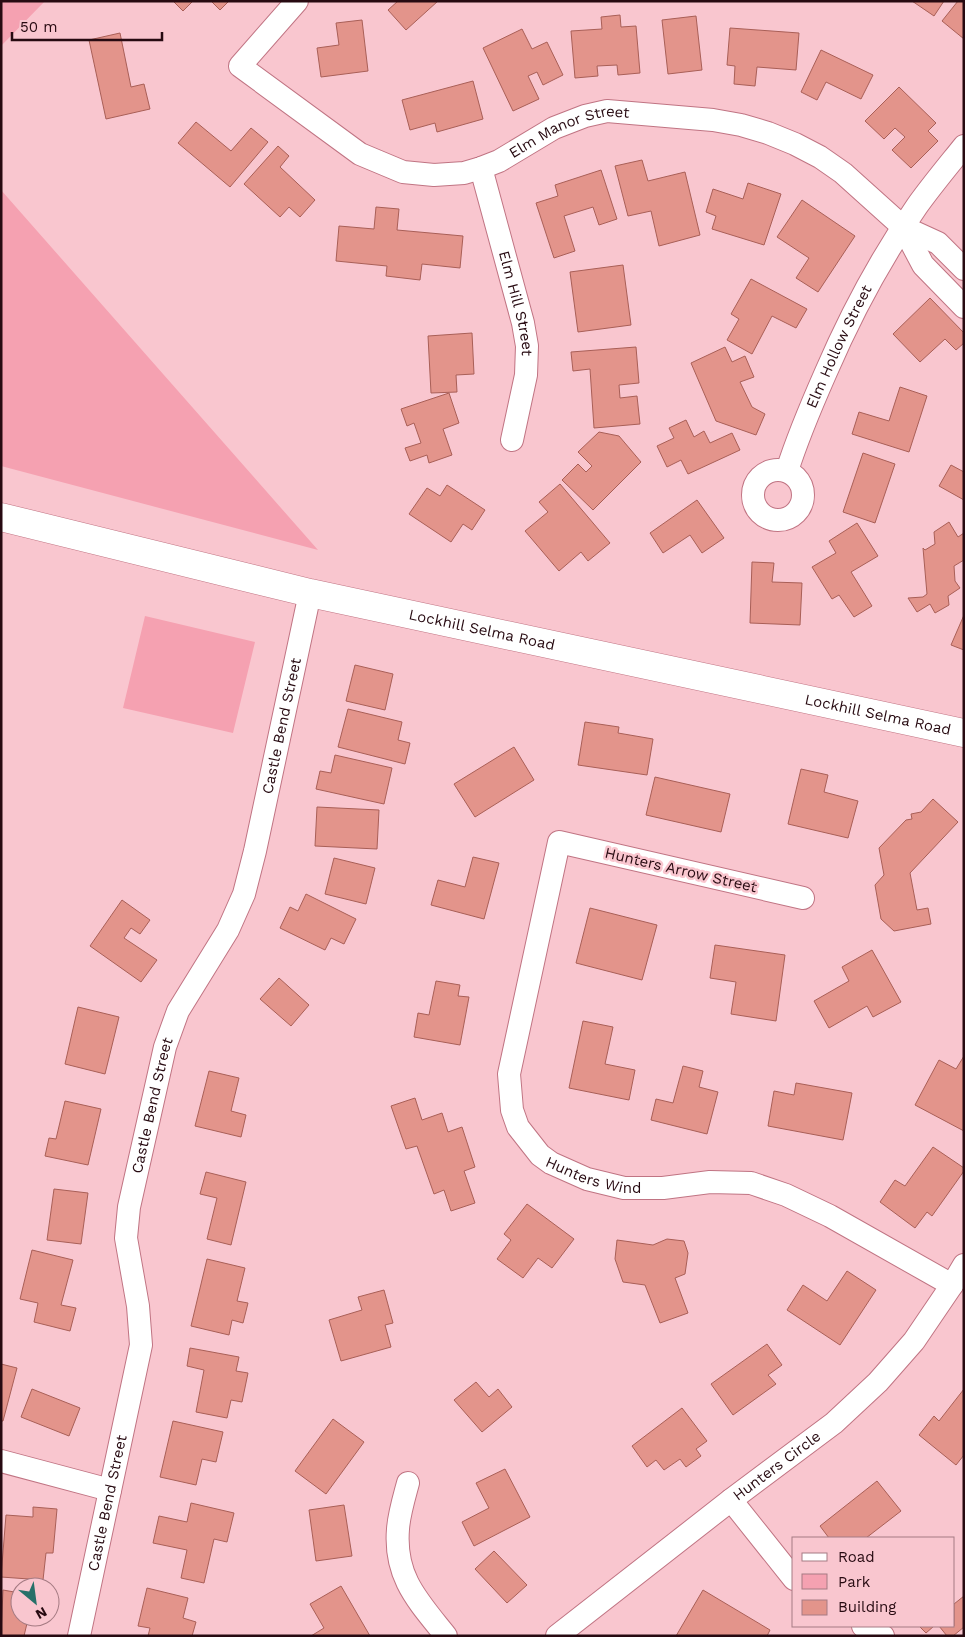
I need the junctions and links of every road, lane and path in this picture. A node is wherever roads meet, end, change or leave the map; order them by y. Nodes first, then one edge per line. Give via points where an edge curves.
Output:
1 (297, 1) edge
2 (964, 146) edge
3 (481, 168) junction
4 (903, 227) junction
5 (964, 269) edge
6 (964, 306) edge
7 (512, 440) dead end
8 (787, 471) dead end
9 (1, 517) edge
10 (310, 593) junction
11 (964, 733) edge
12 (559, 842) joint
13 (803, 898) dead end
14 (964, 1265) edge
15 (952, 1286) junction
16 (1, 1461) edge
17 (408, 1483) dead end
18 (110, 1490) junction
19 (731, 1500) junction
20 (792, 1576) edge
21 (865, 1627) edge
22 (79, 1636) edge
23 (446, 1636) edge
24 (556, 1636) edge
25 (883, 1636) edge

1 - 3 street, Elm Manor Street via 240,66 360,154 403,172 434,175
2 - 4 street, Elm Hollow Street
3 - 4 street, Elm Manor Street via 499,161 554,128 592,114 607,111 713,120 768,133 820,157
3 - 7 street, Elm Hill Street via 526,346 526,375
4 - 5 street, Elm Manor Street via 938,243
4 - 6 street, Elm Manor Street via 923,265
4 - 8 street, Elm Hollow Street via 847,324 798,434
9 - 10 main road, Lockhill Selma Road
10 - 11 main road, Lockhill Selma Road
10 - 18 street, Castle Bend Street via 244,894 228,930 178,1011 165,1047 131,1198 126,1238 141,1345
12 - 13 street, Hunters Arrow Street
12 - 15 street, Hunters Wind via 510,1074 512,1110 518,1127 540,1155 586,1179 624,1188 663,1188 710,1182 751,1183 830,1216
14 - 15 street, Hunters Circle
15 - 19 street, Hunters Circle via 914,1341 878,1382 834,1424
16 - 18 street
17 - 23 street via 398,1528 398,1558 408,1587
18 - 22 street, Castle Bend Street
19 - 20 street
19 - 24 street, Hunters Circle
21 - 25 street

